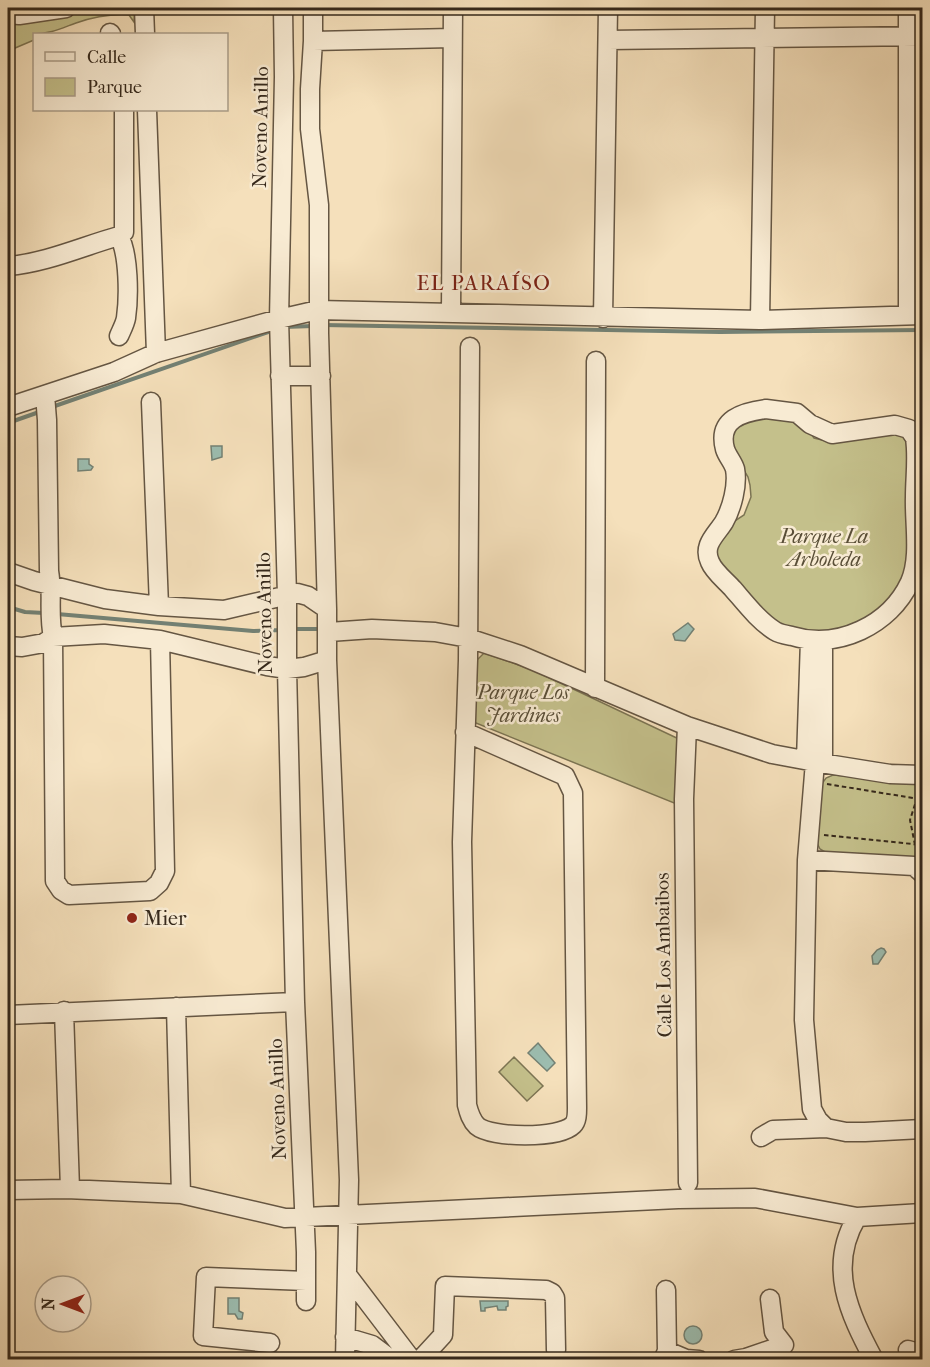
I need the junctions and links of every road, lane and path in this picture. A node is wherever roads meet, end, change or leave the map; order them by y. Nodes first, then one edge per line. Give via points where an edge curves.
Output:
1 (62, 8) edge
2 (144, 8) edge
3 (283, 8) edge
4 (313, 8) edge
5 (453, 8) edge
6 (608, 8) edge
7 (765, 8) edge
8 (908, 8) edge
9 (8, 14) edge
10 (145, 33) edge
11 (915, 36) edge
12 (452, 38) junction
13 (764, 38) junction
14 (608, 40) junction
15 (314, 41) junction
16 (124, 111) edge
17 (147, 111) edge
18 (120, 236) junction
19 (8, 266) edge
20 (451, 313) junction
21 (915, 315) edge
22 (603, 318) junction
23 (759, 320) junction
24 (319, 321) junction
25 (279, 326) junction
26 (119, 336) dead end
27 (470, 348) dead end
28 (156, 353) junction
29 (596, 361) dead end
30 (280, 375) junction
31 (321, 376) junction
32 (151, 402) dead end
33 (8, 407) edge
34 (46, 408) junction
35 (8, 572) edge
36 (52, 585) junction
37 (287, 595) junction
38 (159, 606) junction
39 (327, 609) junction
40 (52, 630) junction
41 (329, 632) junction
42 (468, 638) junction
43 (160, 640) junction
44 (817, 640) junction
45 (8, 646) edge
46 (327, 660) junction
47 (287, 669) junction
48 (595, 688) junction
49 (687, 726) junction
50 (465, 732) junction
51 (815, 762) junction
52 (922, 775) edge
53 (826, 784) dead end
54 (917, 798) junction
55 (922, 798) edge
56 (821, 834) dead end
57 (915, 844) junction
58 (922, 845) edge
59 (807, 860) junction
60 (922, 873) edge
61 (295, 1002) junction
62 (176, 1007) junction
63 (64, 1011) junction
64 (8, 1015) edge
65 (826, 1128) junction
66 (922, 1129) edge
67 (761, 1137) dead end
68 (688, 1183) dead end
69 (70, 1189) junction
70 (8, 1190) edge
71 (181, 1194) junction
72 (922, 1213) edge
73 (349, 1215) junction
74 (857, 1217) junction
75 (304, 1218) junction
76 (348, 1276) junction
77 (306, 1281) junction
78 (666, 1290) dead end
79 (770, 1299) dead end
80 (306, 1301) dead end
81 (345, 1337) junction
82 (270, 1343) dead end
83 (556, 1350) dead end
84 (665, 1355) edge
85 (345, 1359) edge
86 (393, 1359) edge
87 (412, 1359) edge
88 (420, 1359) edge
89 (699, 1359) edge
90 (734, 1359) edge
91 (874, 1359) edge

1 - 9 street
2 - 10 street
3 - 25 street, Noveno Anillo
4 - 15 street
5 - 12 street
6 - 14 street
7 - 13 street
8 - 11 street
11 - 13 street
11 - 21 street
12 - 15 street
12 - 20 street
13 - 14 street
13 - 23 street
14 - 22 street
15 - 24 street via 310,129 319,205
16 - 18 street via 125,205 124,232
17 - 28 street
18 - 19 street via 36,262
18 - 26 street via 127,287 126,320
20 - 22 street
20 - 24 street
21 - 23 street
22 - 23 street
24 - 25 street
24 - 31 street
25 - 28 street
25 - 30 street, Noveno Anillo
27 - 42 street
28 - 34 street
29 - 48 street
30 - 31 street
30 - 37 street, Noveno Anillo
31 - 39 street
32 - 38 street
33 - 34 street
34 - 36 street
35 - 36 street
36 - 38 street via 105,599
36 - 40 street
37 - 38 street via 224,610
37 - 39 street via 308,596
37 - 47 street, Noveno Anillo
39 - 41 street
40 - 43 street
40 - 43 street via 55,881 69,895 150,891 165,872
40 - 45 street via 44,643
41 - 42 street via 372,629
41 - 46 street
42 - 48 street via 520,655
42 - 50 street
43 - 47 street
44 - 44 street via 776,632 710,563 710,540 728,513 734,488 735,469 723,439 726,427 747,411 797,413 832,434 895,425 909,429 915,438 915,559 911,580 902,596 877,622 846,636
44 - 51 street
46 - 47 street
46 - 73 street
47 - 61 street, Noveno Anillo
48 - 49 street
49 - 51 street via 772,754
49 - 68 street, Calle Los Ambaibos via 684,808
50 - 50 street via 462,842 467,1105 479,1128 507,1135 563,1131 577,1118 573,793 565,776
51 - 52 street
51 - 59 street
53 - 54 path
54 - 55 path
54 - 57 path via 910,820
56 - 57 path
57 - 58 path
59 - 60 street via 914,866
59 - 65 street via 804,1020 812,1108
61 - 62 street
61 - 75 street, Noveno Anillo
62 - 63 street
62 - 71 street
63 - 64 street
63 - 69 street
65 - 66 street via 856,1132
65 - 67 street via 773,1130
69 - 70 street
69 - 71 street
71 - 75 street via 285,1218
72 - 74 street
73 - 74 street via 755,1198
73 - 75 street
73 - 76 street
74 - 91 street via 842,1253 841,1274 857,1327
75 - 77 street, Noveno Anillo
76 - 81 street
76 - 87 street
77 - 80 street, Noveno Anillo
77 - 82 street via 206,1277 202,1336
78 - 84 street
79 - 90 street via 774,1332 784,1346
81 - 85 street
81 - 86 street via 372,1346
83 - 88 street via 552,1293 445,1286 443,1335
84 - 89 street

